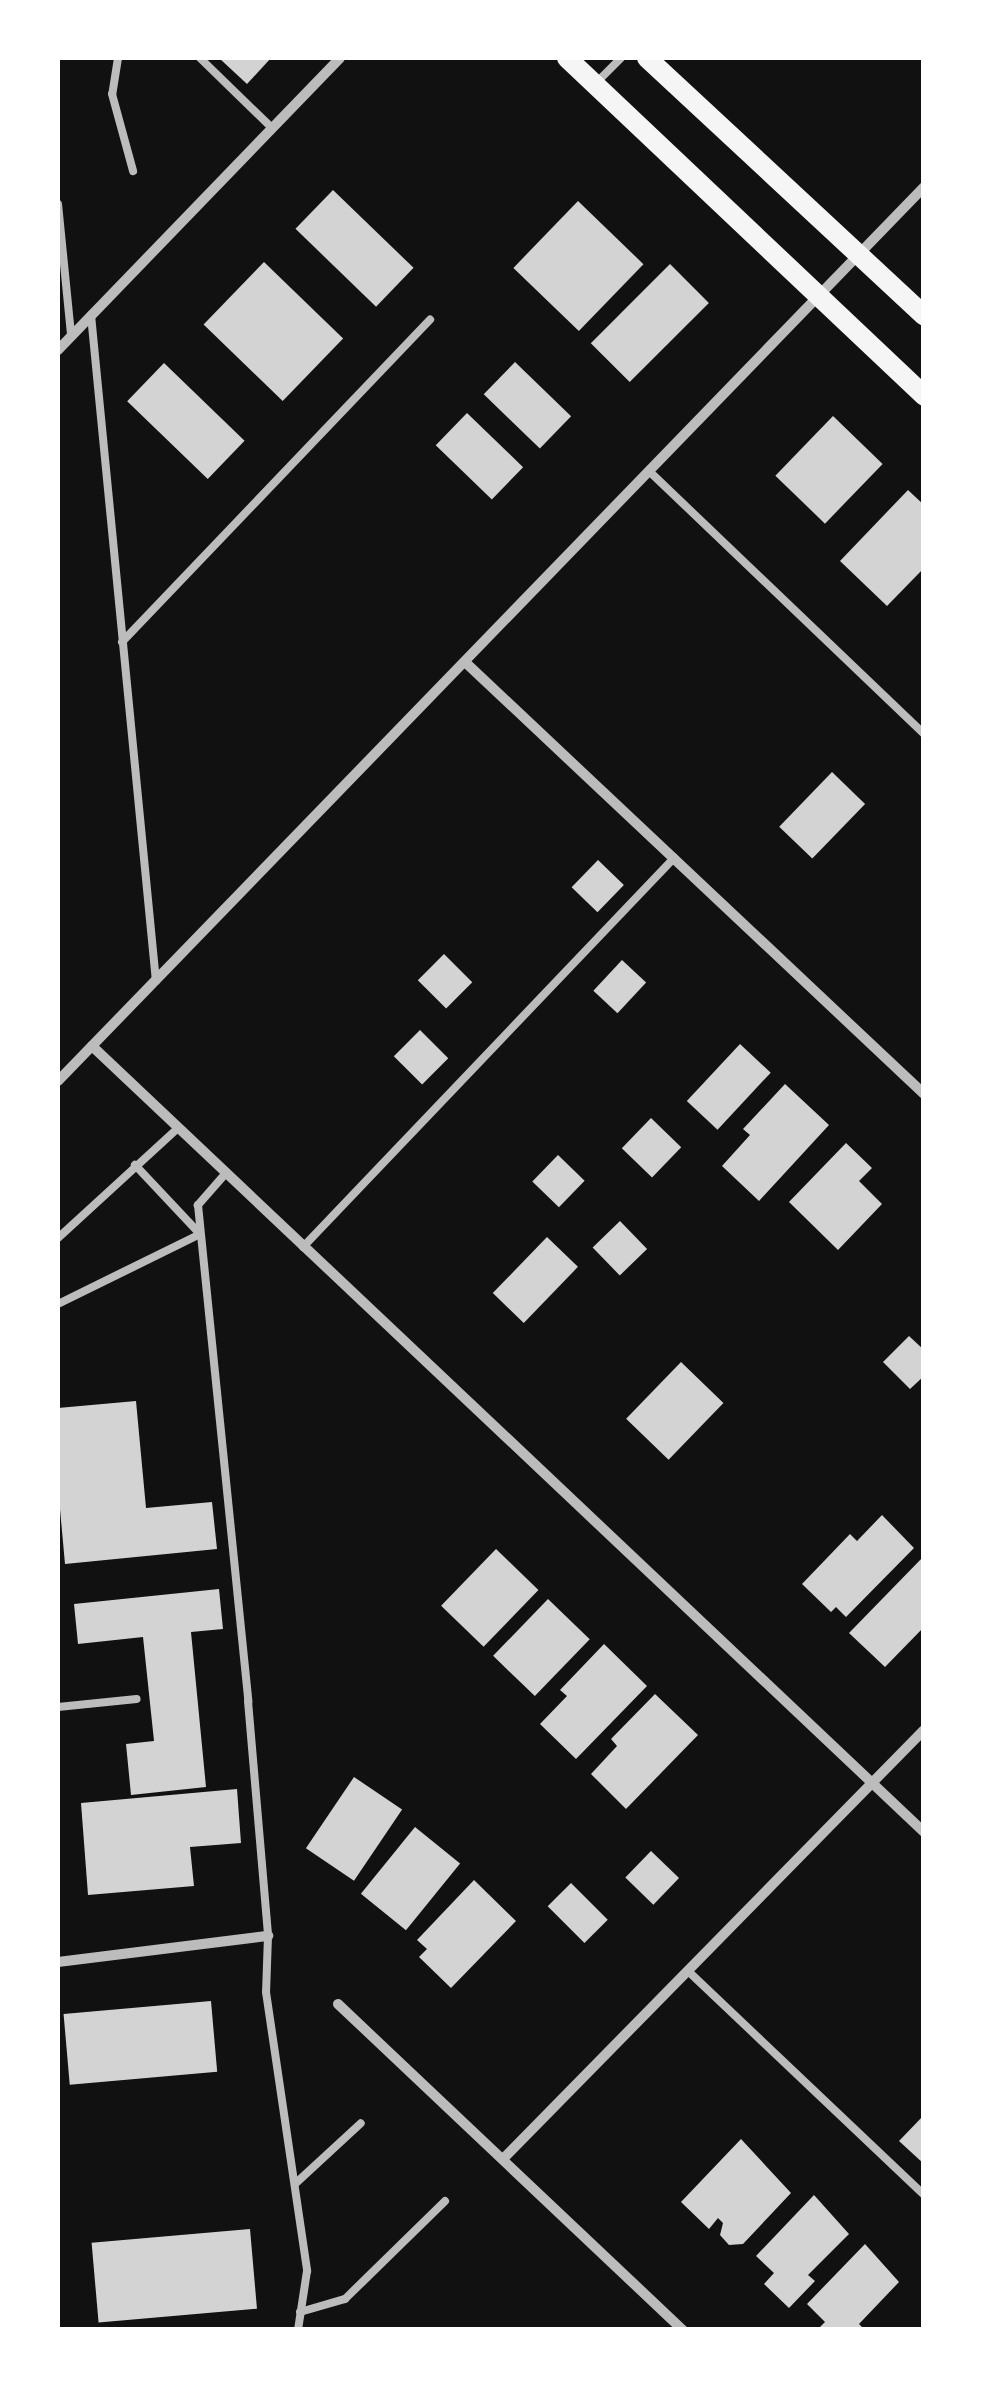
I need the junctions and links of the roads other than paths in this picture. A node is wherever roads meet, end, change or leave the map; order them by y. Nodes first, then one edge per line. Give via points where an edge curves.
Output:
1 (118, 58) edge
2 (200, 58) edge
3 (340, 58) edge
4 (566, 58) edge
5 (621, 58) edge
6 (646, 58) edge
7 (595, 85) junction
8 (272, 128) junction
9 (133, 171) dead end
10 (924, 187) edge
11 (58, 204) edge
12 (859, 256) junction
13 (820, 297) junction
14 (91, 315) junction
15 (924, 315) edge
16 (430, 320) dead end
17 (71, 336) junction
18 (58, 350) edge
19 (924, 396) edge
20 (650, 472) junction
21 (122, 642) junction
22 (466, 662) junction
23 (924, 734) edge
24 (674, 858) junction
25 (156, 980) junction
26 (92, 1046) junction
27 (58, 1082) edge
28 (924, 1094) edge
29 (178, 1128) junction
30 (135, 1166) junction
31 (226, 1173) junction
32 (200, 1234) junction
33 (58, 1238) edge
34 (304, 1246) junction
35 (58, 1304) edge
36 (137, 1699) dead end
37 (58, 1707) edge
38 (924, 1730) edge
39 (872, 1783) junction
40 (924, 1832) edge
41 (268, 1936) junction
42 (58, 1962) edge
43 (688, 1971) junction
44 (338, 2004) dead end
45 (361, 2123) dead end
46 (503, 2160) junction
47 (296, 2183) junction
48 (924, 2196) edge
49 (446, 2201) dead end
50 (300, 2312) junction
51 (298, 2330) edge
52 (683, 2330) edge

1 - 9 lane via 112,94
2 - 8 lane
3 - 8 street
4 - 7 main road
5 - 7 lane
6 - 12 main road
7 - 13 main road
8 - 14 street
10 - 12 street
11 - 17 lane
12 - 13 street
12 - 15 main road
13 - 19 main road
13 - 20 street
14 - 17 street
14 - 21 lane
16 - 21 lane
17 - 18 street
20 - 22 street
20 - 23 lane
21 - 25 lane
22 - 24 street
22 - 25 street
24 - 28 street
24 - 34 lane
25 - 26 street
26 - 27 street
26 - 29 street
29 - 30 lane
29 - 31 street
30 - 32 lane
30 - 33 lane
31 - 32 lane via 198,1205
31 - 34 street
32 - 35 lane
32 - 41 lane
34 - 39 street
36 - 37 lane
38 - 39 street
39 - 40 street
39 - 43 street
41 - 42 street
41 - 47 lane via 266,1992
43 - 46 street
43 - 48 lane
44 - 46 street
45 - 47 lane
46 - 52 street
47 - 50 lane via 306,2272
49 - 50 lane via 345,2299
50 - 51 lane

